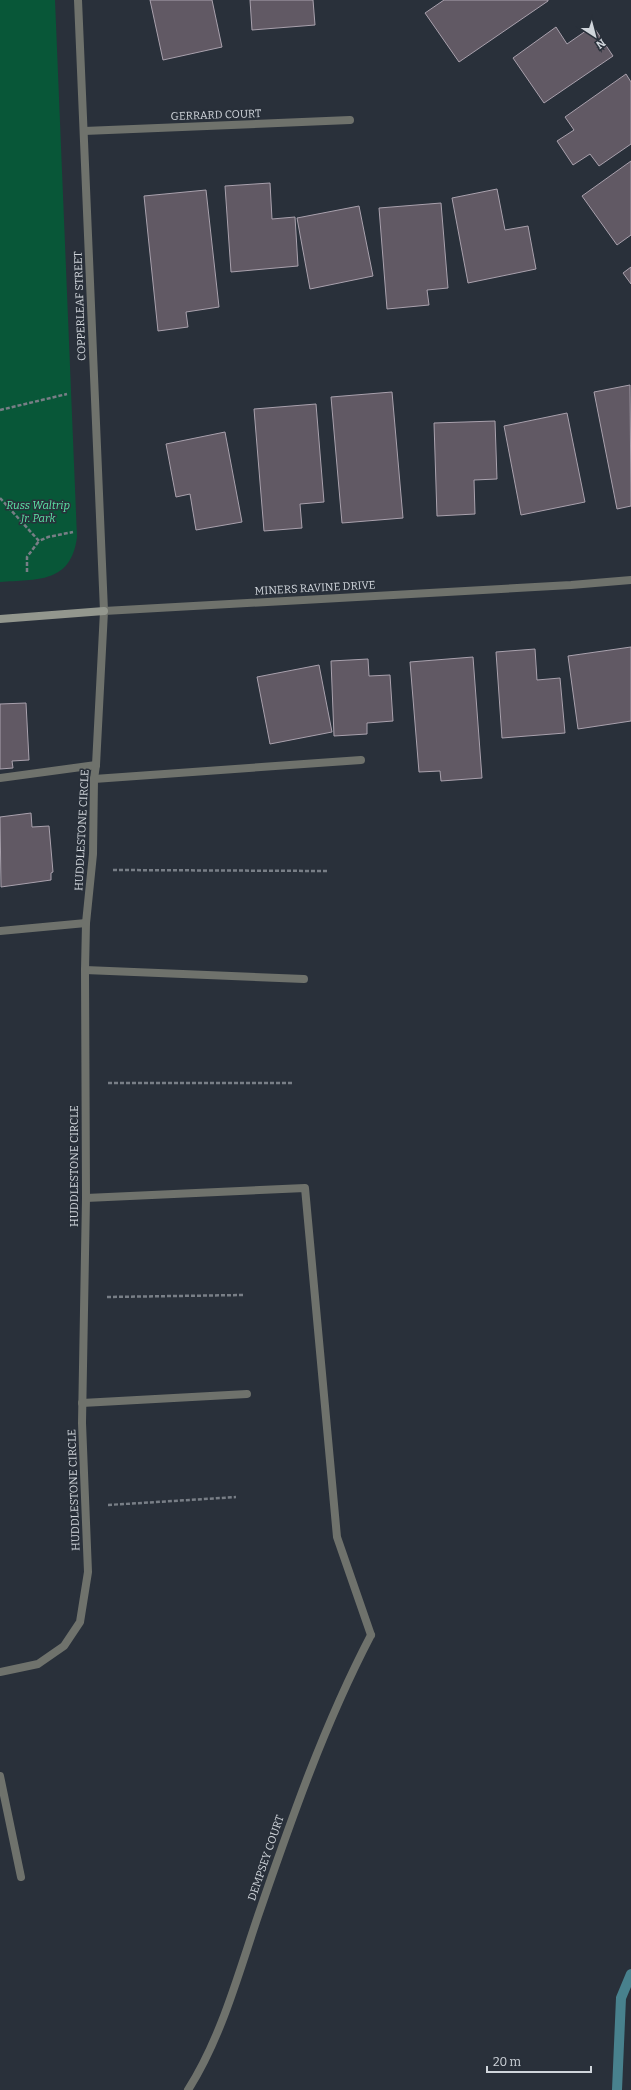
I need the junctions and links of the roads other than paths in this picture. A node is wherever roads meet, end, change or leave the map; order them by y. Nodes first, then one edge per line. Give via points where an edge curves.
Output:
1 (78, 0) edge
2 (350, 120) dead end
3 (84, 131) junction
4 (631, 580) edge
5 (104, 611) junction
6 (0, 619) edge
7 (361, 760) dead end
8 (96, 765) junction
9 (0, 778) edge
10 (94, 779) junction
11 (86, 923) junction
12 (0, 931) edge
13 (85, 970) junction
14 (304, 979) dead end
15 (86, 1198) junction
16 (247, 1394) dead end
17 (82, 1403) junction
18 (0, 1672) edge
19 (0, 1776) edge
20 (21, 1877) dead end
21 (188, 2090) edge

1 - 3 street, COPPERLEAF STREET
2 - 3 street, GERRARD COURT
3 - 5 street, COPPERLEAF STREET
4 - 5 street, MINERS RAVINE DRIVE
5 - 6 street, MINERS RAVINE DRIVE
5 - 8 street, HUDDLESTONE CIRCLE
7 - 10 street
8 - 9 street
8 - 10 street, HUDDLESTONE CIRCLE
10 - 11 street, HUDDLESTONE CIRCLE via 92,870
11 - 12 street
11 - 13 street, HUDDLESTONE CIRCLE
13 - 14 street
13 - 15 street, HUDDLESTONE CIRCLE
15 - 17 street, HUDDLESTONE CIRCLE
15 - 21 street, DEMPSEY COURT via 305,1188 337,1537 371,1635 346,1682 323,1737 296,1806 222,2020 203,2066
16 - 17 street
17 - 18 street, HUDDLESTONE CIRCLE via 88,1572 80,1622 64,1646 38,1664
19 - 20 street

